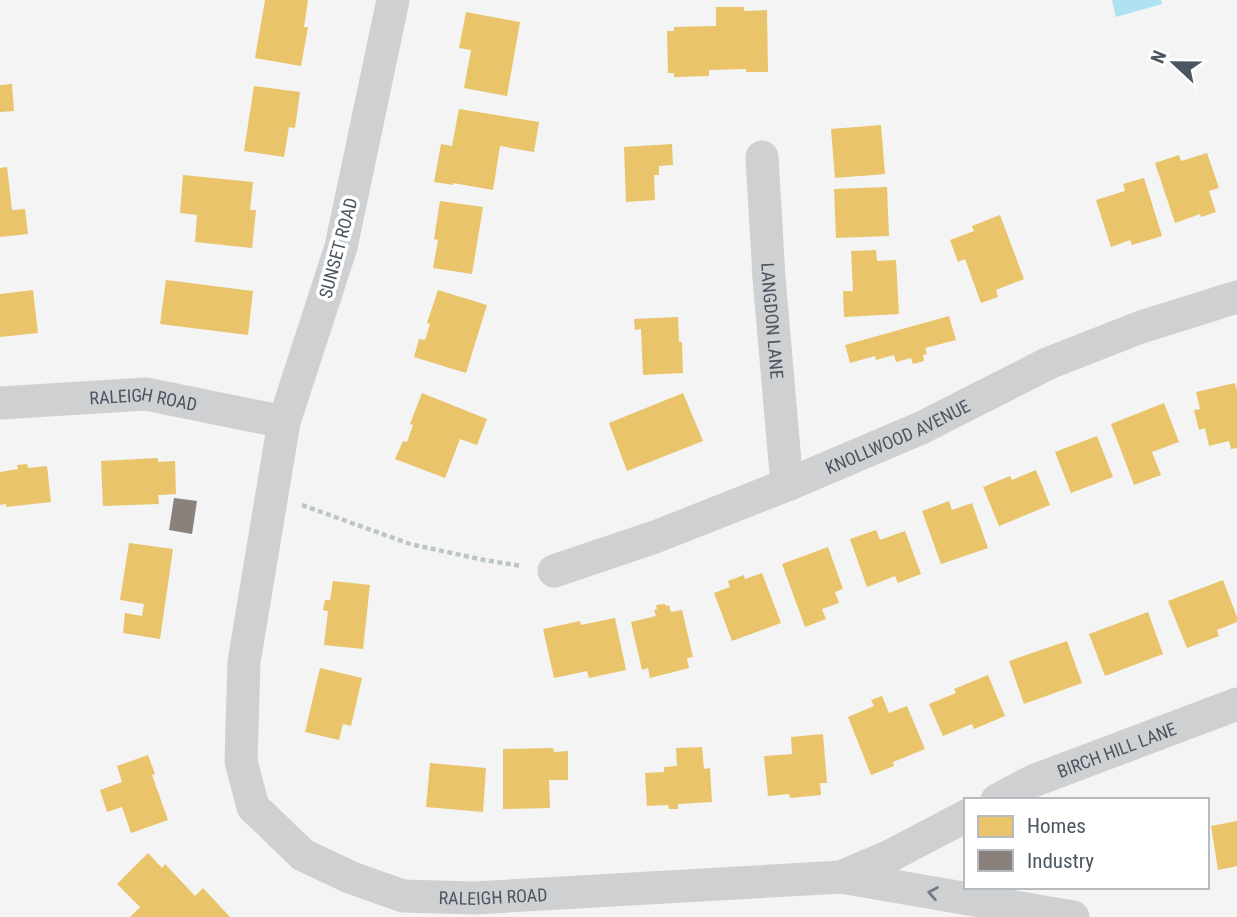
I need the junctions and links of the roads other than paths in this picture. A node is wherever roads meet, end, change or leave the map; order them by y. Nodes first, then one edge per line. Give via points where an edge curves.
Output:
1 (393, 0) edge
2 (762, 157) dead end
3 (1237, 297) edge
4 (0, 402) edge
5 (284, 422) junction
6 (787, 485) junction
7 (272, 494) joint
8 (554, 571) road end
9 (1237, 704) edge
10 (1001, 798) edge
11 (964, 817) edge
12 (841, 877) junction
13 (1073, 917) edge

1 - 5 street, SUNSET ROAD via 341,247
2 - 6 street, LANGDON LANE
3 - 6 street, KNOLLWOOD AVENUE via 1049,363 921,428
4 - 5 street, RALEIGH ROAD via 146,394
5 - 7 street, SUNSET ROAD
6 - 8 street, KNOLLWOOD AVENUE
7 - 12 street, RALEIGH ROAD via 244,662 242,761 253,807 303,855 352,878 415,896 474,898
9 - 10 street, BIRCH HILL LANE via 1032,781
11 - 12 street
13 -> 12 street, RALEIGH ROAD

